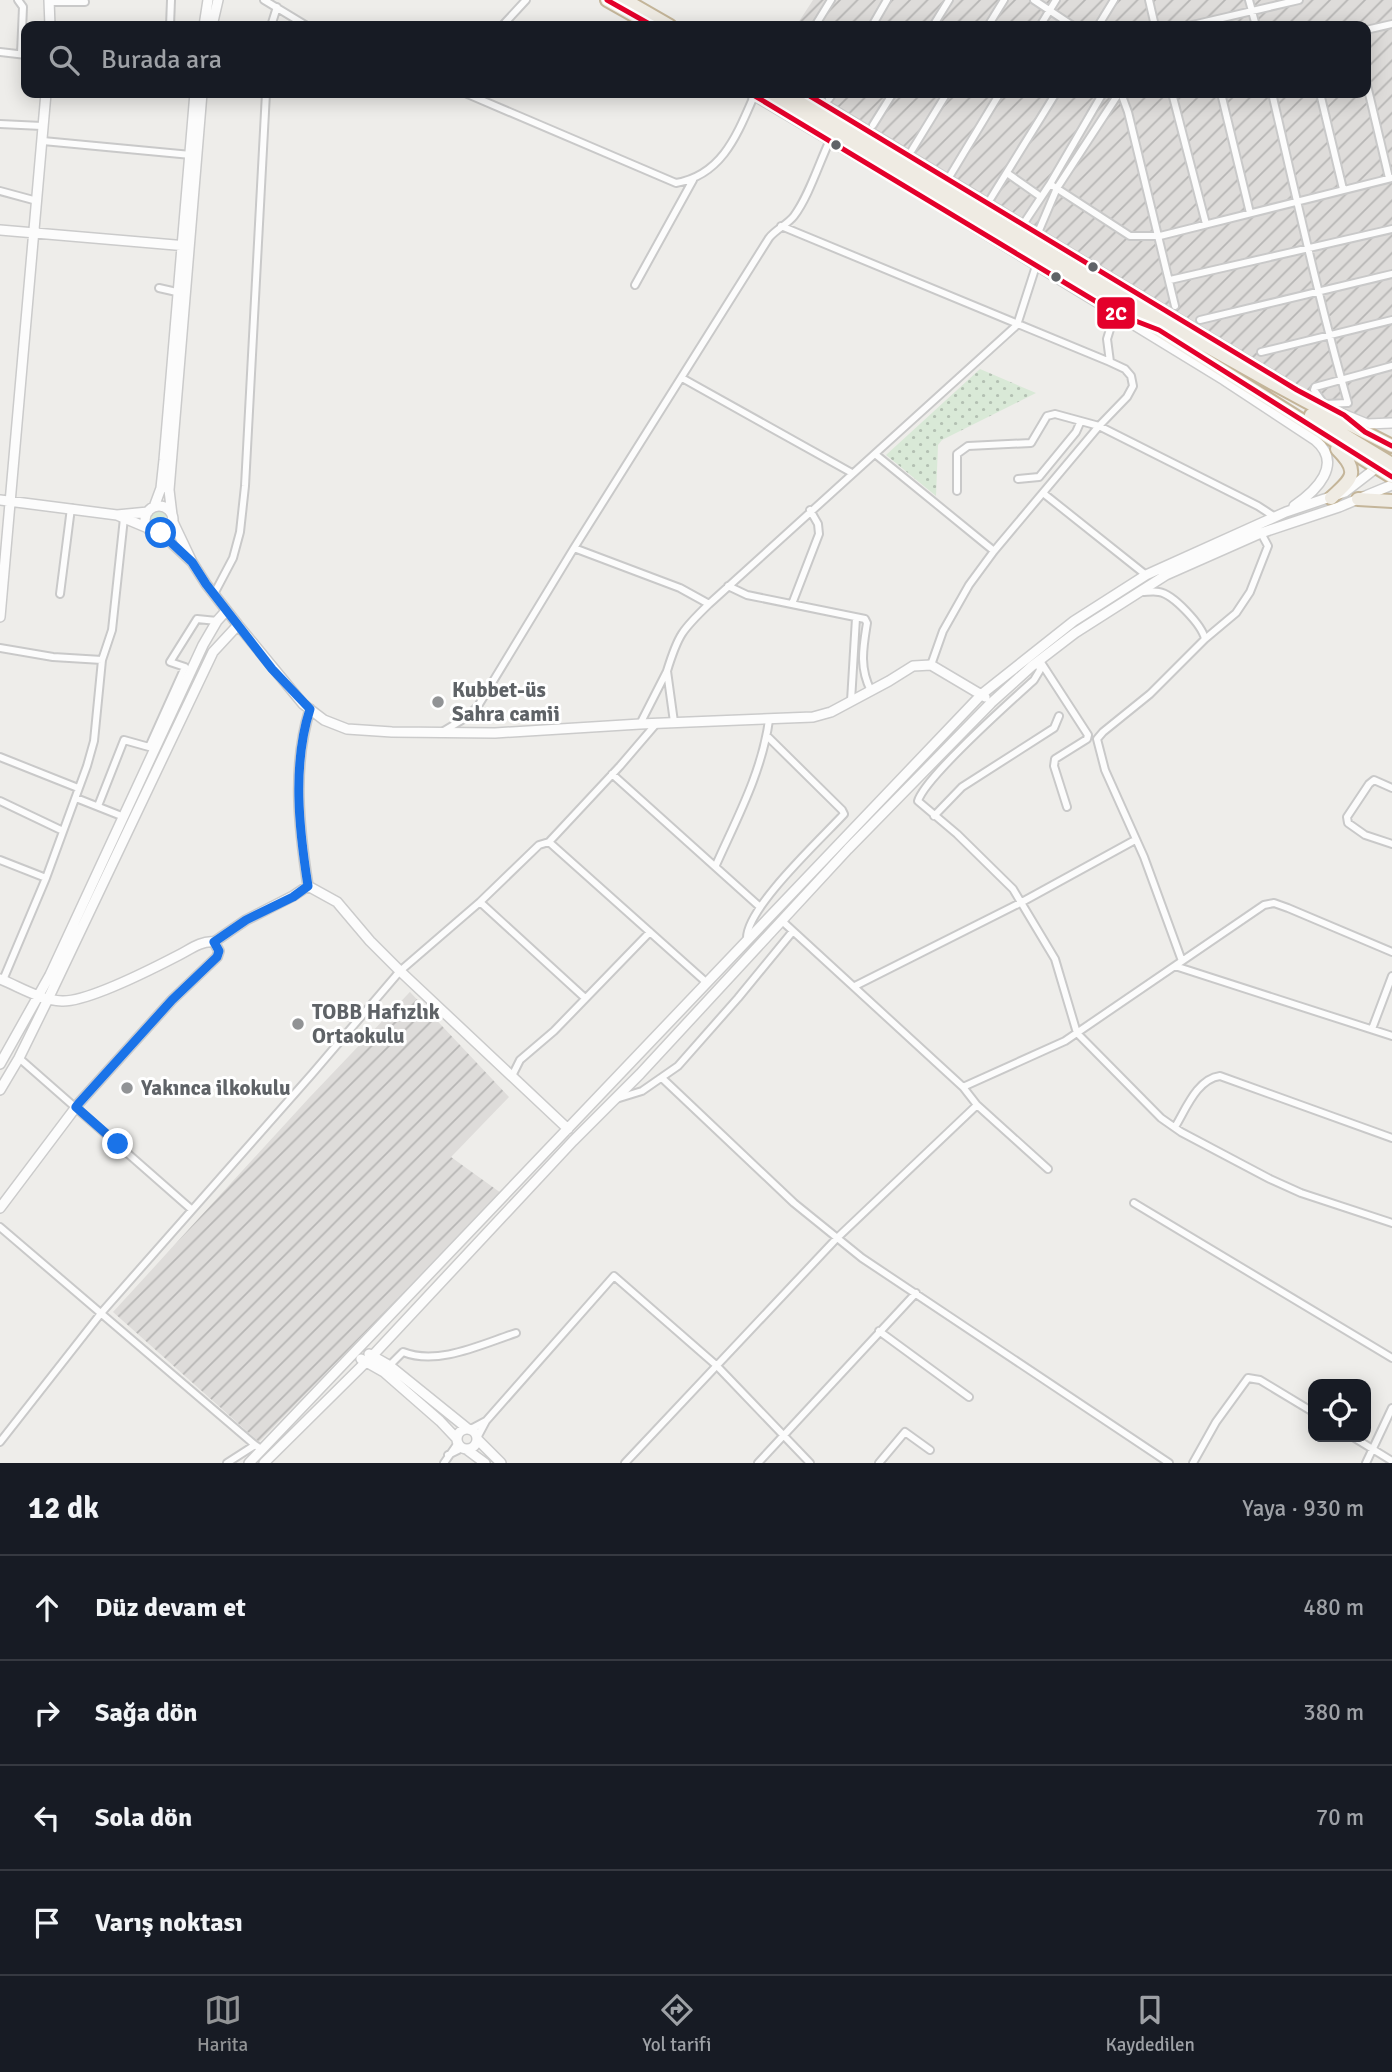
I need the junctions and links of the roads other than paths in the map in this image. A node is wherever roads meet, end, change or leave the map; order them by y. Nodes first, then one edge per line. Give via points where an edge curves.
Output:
1 (18, 0) edge
2 (171, 0) edge
3 (208, 0) edge
4 (218, 0) edge
5 (264, 0) edge
6 (526, 0) edge
7 (607, 0) edge
8 (625, 0) edge
9 (831, 0) edge
10 (887, 0) edge
11 (949, 0) edge
12 (1004, 0) edge
13 (1034, 0) edge
14 (1056, 0) edge
15 (1114, 0) edge
16 (1149, 0) edge
17 (1250, 0) edge
18 (1299, 0) edge
19 (49, 1) edge
20 (85, 2) dead end
21 (277, 7) junction
22 (1050, 11) junction
23 (1252, 11) junction
24 (23, 21) edge
25 (50, 21) edge
26 (170, 21) edge
27 (205, 21) edge
28 (213, 21) edge
29 (273, 21) edge
30 (299, 21) edge
31 (507, 21) edge
32 (644, 21) edge
33 (661, 21) edge
34 (818, 21) edge
35 (875, 21) edge
36 (936, 21) edge
37 (991, 21) edge
38 (1043, 21) edge
39 (1065, 21) edge
40 (1101, 21) edge
41 (1154, 21) edge
42 (1209, 21) edge
43 (1255, 21) edge
44 (1392, 24) edge
45 (1371, 29) edge
46 (0, 52) edge
47 (21, 55) edge
48 (45, 98) edge
49 (195, 98) edge
50 (201, 98) edge
51 (266, 98) edge
52 (477, 98) edge
53 (751, 98) edge
54 (757, 98) edge
55 (776, 98) edge
56 (793, 98) edge
57 (813, 98) edge
58 (889, 98) edge
59 (944, 98) edge
60 (997, 98) edge
61 (1053, 98) edge
62 (1100, 98) edge
63 (1115, 98) edge
64 (1121, 98) edge
65 (1173, 98) edge
66 (1222, 98) edge
67 (1273, 98) edge
68 (1321, 98) edge
69 (1371, 98) edge
70 (0, 124) edge
71 (873, 125) dead end
72 (42, 126) junction
73 (1079, 134) junction
74 (830, 140) junction
75 (43, 141) junction
76 (1072, 147) junction
77 (1084, 147) junction
78 (912, 150) dead end
79 (193, 155) junction
80 (1007, 173) junction
81 (951, 174) dead end
82 (1391, 178) edge
83 (693, 180) junction
84 (1054, 186) junction
85 (1343, 190) junction
86 (0, 191) edge
87 (1041, 197) junction
88 (991, 198) dead end
89 (37, 201) junction
90 (1297, 201) junction
91 (1250, 213) junction
92 (1206, 224) junction
93 (781, 226) junction
94 (1021, 228) junction
95 (1392, 229) edge
96 (0, 230) edge
97 (35, 234) junction
98 (1160, 236) junction
99 (1036, 238) junction
100 (186, 246) junction
101 (1309, 249) junction
102 (1036, 266) junction
103 (1392, 274) edge
104 (1170, 280) junction
105 (635, 285) dead end
106 (159, 288) dead end
107 (1320, 291) junction
108 (183, 293) junction
109 (1175, 306) dead end
110 (1115, 313) junction
111 (1200, 320) dead end
112 (1392, 320) edge
113 (1017, 325) junction
114 (1159, 330) junction
115 (1331, 335) junction
116 (1261, 352) dead end
117 (1110, 362) junction
118 (1392, 366) edge
119 (1234, 376) junction
120 (682, 378) junction
121 (1341, 379) junction
122 (1324, 404) junction
123 (1344, 415) junction
124 (1080, 423) junction
125 (1392, 423) edge
126 (1099, 426) junction
127 (1320, 431) junction
128 (1365, 432) junction
129 (1390, 445) edge
130 (875, 454) junction
131 (1382, 462) edge
132 (1392, 469) edge
133 (852, 472) junction
134 (1392, 477) edge
135 (1018, 480) dead end
136 (1392, 485) edge
137 (957, 491) dead end
138 (1044, 493) junction
139 (1331, 498) junction
140 (1358, 499) junction
141 (0, 500) edge
142 (12, 501) junction
143 (1392, 501) edge
144 (71, 508) junction
145 (151, 509) junction
146 (810, 510) junction
147 (1286, 512) junction
148 (120, 516) junction
149 (1275, 517) junction
150 (172, 518) junction
151 (148, 528) junction
152 (161, 533) junction
153 (1261, 533) junction
154 (574, 548) junction
155 (994, 551) junction
156 (192, 562) junction
157 (3, 563) edge
158 (1146, 575) junction
159 (728, 586) junction
160 (1137, 592) junction
161 (60, 594) dead end
162 (214, 594) junction
163 (709, 604) junction
164 (792, 604) junction
165 (226, 611) junction
166 (0, 617) edge
167 (856, 618) junction
168 (216, 621) junction
169 (238, 625) junction
170 (1205, 639) junction
171 (0, 648) edge
172 (102, 660) junction
173 (1039, 661) junction
174 (931, 665) junction
175 (667, 671) junction
176 (870, 691) junction
177 (982, 694) junction
178 (851, 701) junction
179 (991, 702) junction
180 (310, 709) junction
181 (1059, 716) dead end
182 (769, 720) junction
183 (674, 722) junction
184 (640, 723) junction
185 (656, 723) junction
186 (441, 733) junction
187 (767, 736) junction
188 (0, 757) edge
189 (612, 774) junction
190 (78, 788) junction
191 (1392, 788) edge
192 (76, 798) junction
193 (0, 801) edge
194 (98, 806) junction
195 (1067, 807) dead end
196 (934, 816) junction
197 (124, 817) junction
198 (63, 831) junction
199 (1135, 840) junction
200 (549, 842) junction
201 (1392, 844) edge
202 (806, 855) junction
203 (0, 860) edge
204 (716, 866) junction
205 (818, 866) junction
206 (46, 878) junction
207 (308, 886) junction
208 (480, 902) junction
209 (1022, 902) junction
210 (760, 907) junction
211 (781, 920) junction
212 (793, 931) junction
213 (650, 932) junction
214 (747, 940) junction
215 (214, 942) junction
216 (1392, 952) edge
217 (1182, 961) junction
218 (1175, 966) junction
219 (400, 971) junction
220 (1392, 976) edge
221 (2, 980) edge
222 (707, 983) junction
223 (855, 986) junction
224 (43, 997) junction
225 (585, 998) junction
226 (1372, 1029) junction
227 (1077, 1033) junction
228 (1392, 1036) edge
229 (19, 1058) junction
230 (0, 1064) edge
231 (512, 1076) junction
232 (662, 1078) junction
233 (963, 1087) junction
234 (0, 1090) edge
235 (614, 1100) junction
236 (977, 1105) junction
237 (76, 1107) junction
238 (1175, 1127) junction
239 (568, 1129) junction
240 (1392, 1138) edge
241 (1048, 1169) dead end
242 (1134, 1203) dead end
243 (0, 1208) edge
244 (191, 1209) junction
245 (1392, 1223) edge
246 (0, 1227) edge
247 (837, 1238) junction
248 (916, 1293) junction
249 (102, 1312) junction
250 (879, 1331) junction
251 (516, 1333) dead end
252 (358, 1350) junction
253 (1392, 1358) edge
254 (368, 1359) junction
255 (716, 1366) junction
256 (387, 1369) junction
257 (969, 1397) dead end
258 (1392, 1408) edge
259 (1308, 1409) edge
260 (474, 1433) junction
261 (783, 1436) junction
262 (0, 1442) edge
263 (1361, 1442) edge
264 (461, 1445) junction
265 (258, 1447) junction
266 (930, 1450) dead end
267 (1374, 1450) junction
268 (271, 1455) junction
269 (1392, 1461) edge
270 (227, 1463) edge
271 (249, 1463) edge
272 (264, 1463) edge
273 (443, 1463) edge
274 (485, 1463) edge
275 (501, 1463) edge
276 (625, 1463) edge
277 (758, 1463) edge
278 (810, 1463) edge
279 (879, 1463) edge
280 (1169, 1463) edge
281 (1193, 1463) edge
282 (1366, 1463) edge

1 - 24 street
2 - 26 street
3 - 27 main road
4 - 28 main road
5 - 21 street
6 - 31 street
7 - 32 highway
8 - 33 highway
9 - 34 street
10 - 35 street
11 - 36 street
12 - 37 street
13 - 22 street
14 - 22 street
15 - 40 street
16 - 41 street
17 - 23 street
18 - 23 street
19 - 20 street
19 - 25 main road
21 - 29 street
21 - 30 street
22 - 38 street
22 - 39 street
23 - 42 street
23 - 43 street
44 - 45 street
46 - 47 street
48 - 72 main road
49 - 79 main road
50 - 79 main road
51 - 162 street via 246,486 233,558
52 - 83 street via 659,178 676,183
53 - 83 street via 740,127 719,160
54 - 74 main road
55 - 114 highway
56 - 94 highway
57 - 94 main road
58 - 71 street
59 - 78 street
60 - 81 street
61 - 80 street
62 - 73 street
63 - 77 street
64 - 98 street
65 - 92 street
66 - 91 street
67 - 90 street
68 - 85 street
69 - 82 street
70 - 72 street
72 - 75 main road
73 - 76 street
73 - 77 street
74 - 93 street via 797,212
74 - 102 main road
75 - 79 street
75 - 89 main road
76 - 77 street
76 - 84 street
77 - 84 street
79 - 100 main road
80 - 87 street
80 - 88 street
82 - 85 street
83 - 105 street
84 - 87 street
84 - 98 street via 1130,236
84 - 99 street
85 - 90 street
86 - 89 street
87 - 94 street
89 - 97 main road
90 - 91 street
90 - 101 street
91 - 92 street
92 - 98 street
93 - 113 street
93 - 120 street via 769,238
94 - 99 highway
95 - 101 street
96 - 97 main road
97 - 100 main road
97 - 142 main road
98 - 104 street
99 - 122 main road
99 - 128 highway via 1200,344
100 - 108 main road
101 - 104 street
101 - 107 street
102 - 110 main road
102 - 113 street
103 - 107 street
104 - 109 street
106 - 108 street
107 - 111 street
107 - 115 street
108 - 145 main road via 161,488
108 - 150 main road via 169,490
110 - 114 main road
110 - 117 street via 1107,339
110 - 147 main road via 1323,447 1327,460 1323,481
112 - 115 street
113 - 117 street
113 - 130 street
114 - 119 highway
115 - 116 street
115 - 121 street
117 - 126 street via 1125,369 1133,386
118 - 121 street
119 - 127 highway
119 - 131 highway via 1253,380
120 - 133 street
120 - 154 street
121 - 122 street via 1315,387
121 - 122 street via 1348,403
122 - 123 main road
123 - 125 main road via 1367,424
123 - 128 highway
124 - 126 street
124 - 135 street via 1039,477
124 - 137 street via 1055,414 1047,416 1031,443 961,449 957,454
126 - 138 street
126 - 149 street
127 - 131 highway
127 - 139 highway via 1349,460 1353,472
128 - 129 highway
129 - 131 highway
130 - 133 street
130 - 155 street
131 - 132 highway
131 - 134 highway
131 - 139 main road
133 - 146 street
136 - 140 main road
138 - 155 street
138 - 158 street
139 - 147 main road
140 - 143 highway
140 - 153 main road
141 - 142 main road
142 - 144 main road
142 - 157 main road
144 - 148 main road
144 - 161 street
145 - 148 main road
145 - 150 main road via 164,507
145 - 151 main road via 145,520
146 - 159 street
146 - 164 street via 819,534
147 - 149 main road
148 - 151 main road
148 - 172 street via 112,630
149 - 158 main road
150 - 152 main road via 169,529
150 - 156 main road
151 - 152 main road
152 - 156 main road
153 - 160 main road
153 - 170 street via 1268,546 1250,592 1236,613
154 - 163 street via 680,588
154 - 186 street via 478,706
155 - 174 street via 943,631
156 - 162 main road
157 - 166 main road
158 - 177 main road via 1074,621
159 - 163 street
159 - 164 street via 747,595
160 - 170 street via 1161,592 1203,630
160 - 173 main road
162 - 165 main road
163 - 175 street via 683,629
164 - 167 street
165 - 168 main road
165 - 169 main road
167 - 176 street via 867,623 862,661
167 - 178 street
168 - 194 street via 197,619 170,662 185,667 149,747 124,740
168 - 197 main road
169 - 180 main road
169 - 224 main road via 213,652
170 - 199 street via 1097,739
171 - 172 street
172 - 190 street via 94,741
173 - 179 main road
173 - 195 street via 1088,735 1055,759
173 - 196 street via 1034,680 920,795 918,801
174 - 176 main road via 913,666
174 - 177 main road
175 - 183 street
175 - 184 street
176 - 178 main road
177 - 179 main road
177 - 205 main road
178 - 182 main road via 813,717
179 - 211 main road
180 - 186 main road via 347,729
180 - 207 main road via 299,765
181 - 196 street via 1054,728 962,787
182 - 183 main road
182 - 187 street
183 - 185 main road
184 - 185 main road
184 - 186 main road
185 - 189 street
187 - 202 street via 844,814
187 - 204 street via 758,770
188 - 190 street
189 - 200 street
189 - 204 street
190 - 192 street
191 - 201 street via 1374,780 1347,817 1357,830
192 - 194 street
192 - 198 street
193 - 198 street
194 - 197 street
196 - 209 street
197 - 224 main road
198 - 206 street
199 - 209 street
199 - 217 street
200 - 208 street via 540,845
200 - 213 street
202 - 205 street
202 - 210 street
203 - 206 street
204 - 210 street
205 - 214 main road
206 - 221 street
207 - 215 main road
207 - 219 main road via 337,902
208 - 219 street
208 - 225 street
209 - 223 street
209 - 227 street via 1055,959
210 - 214 street
211 - 212 street
211 - 235 main road
212 - 223 street
212 - 232 street via 678,1066
213 - 222 street
213 - 225 street
214 - 222 main road
215 - 224 main road via 77,1000
215 - 237 main road via 217,957
216 - 217 street via 1274,904 1248,914
217 - 218 street
218 - 226 street
218 - 227 street
219 - 231 main road
219 - 244 street
220 - 226 street
221 - 224 main road
222 - 239 main road
223 - 233 street
224 - 229 main road
224 - 230 main road
225 - 231 street via 520,1060
226 - 228 street
227 - 233 street
227 - 238 street
229 - 234 main road
229 - 237 street
231 - 239 main road
232 - 235 street
232 - 247 street
233 - 236 street
235 - 254 main road
236 - 241 street
236 - 247 street
237 - 243 main road
237 - 244 street
238 - 240 street via 1209,1077 1220,1076
238 - 245 street via 1301,1193
239 - 252 main road
242 - 253 street
244 - 249 street
246 - 249 street
247 - 248 street
247 - 255 street
248 - 250 street
248 - 280 street
249 - 262 street
249 - 265 street
250 - 257 street
250 - 261 street
251 - 256 street via 453,1353 413,1356 402,1352
252 - 254 main road
252 - 265 main road
254 - 256 main road
254 - 268 main road
255 - 260 street via 614,1276
255 - 261 street
255 - 276 street
256 - 260 main road
256 - 264 main road
258 - 267 street
259 - 281 street via 1260,1380 1248,1378
260 - 264 main road via 472,1448
260 - 264 main road via 461,1430
260 - 275 main road
261 - 277 street
261 - 278 street
263 - 267 street
264 - 273 street
264 - 274 main road
265 - 268 street
265 - 270 street
265 - 271 main road
266 - 279 street via 905,1432
267 - 269 street
267 - 282 street
268 - 272 main road

